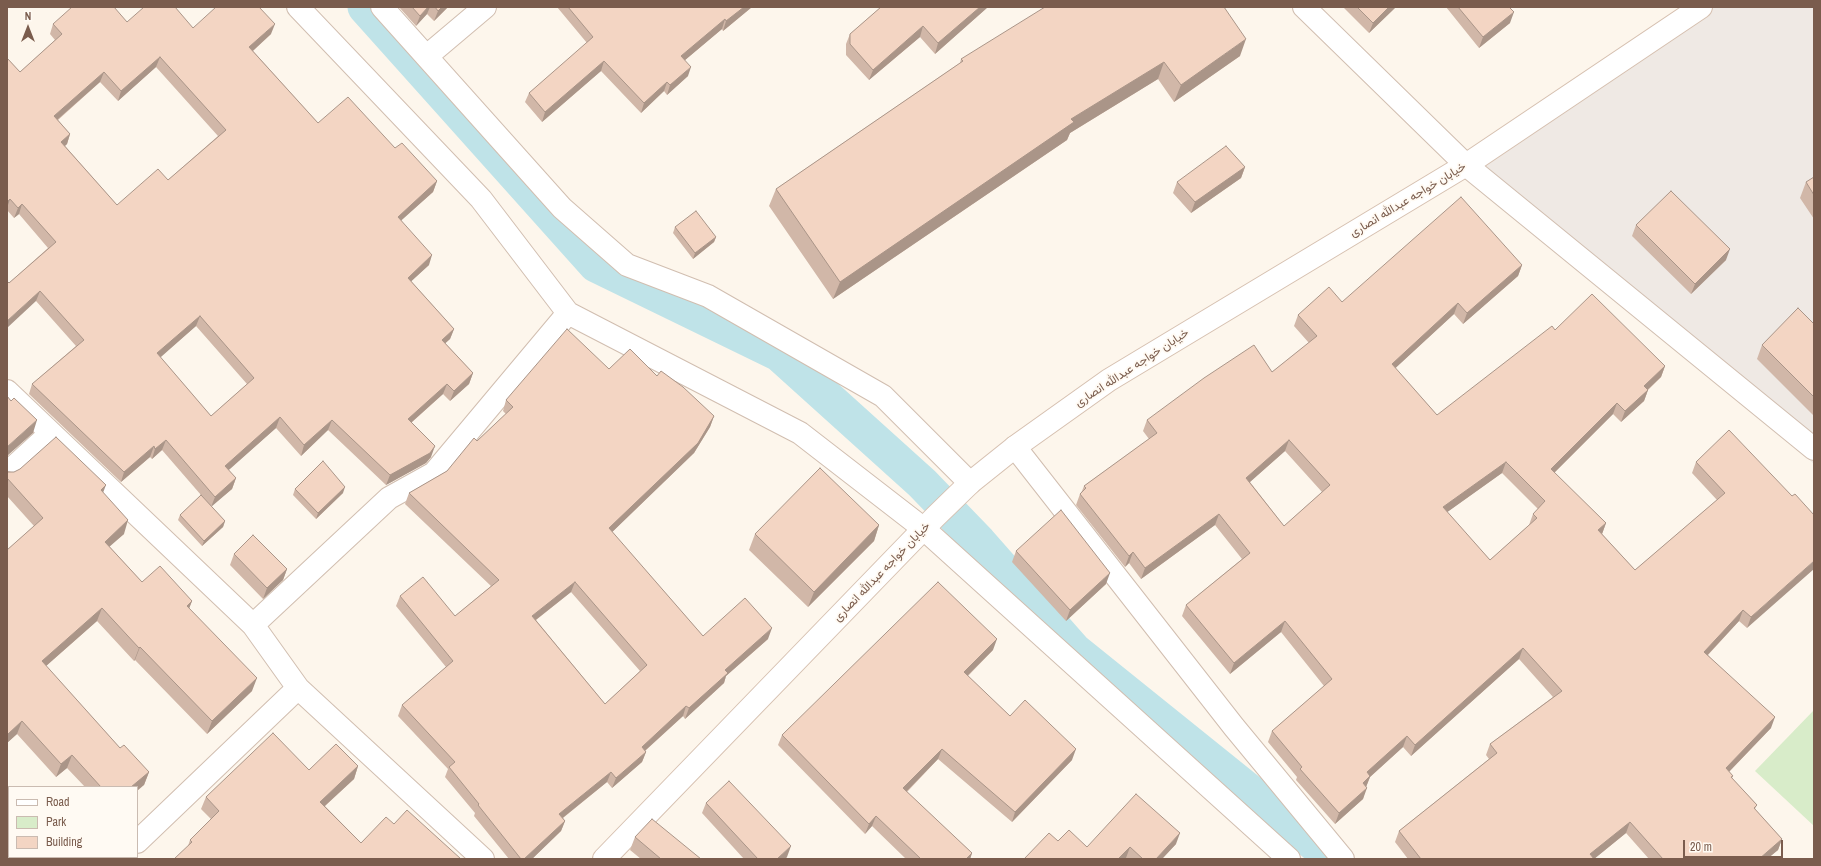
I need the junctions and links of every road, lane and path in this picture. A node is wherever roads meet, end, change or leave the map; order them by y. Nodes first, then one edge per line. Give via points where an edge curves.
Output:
1 (298, 7) edge
2 (382, 7) edge
3 (485, 7) edge
4 (1304, 7) edge
5 (1701, 7) edge
6 (427, 56) junction
7 (1466, 165) junction
8 (568, 313) junction
9 (7, 391) edge
10 (51, 433) junction
11 (1015, 447) junction
12 (1814, 449) edge
13 (7, 473) edge
14 (970, 483) junction
15 (924, 528) junction
16 (253, 625) junction
17 (298, 688) junction
18 (138, 841) edge
19 (483, 859) edge
20 (604, 859) edge
21 (1289, 859) edge
22 (1343, 859) edge

1 - 8 street via 481,199
2 - 6 street
3 - 6 street
4 - 7 street
5 - 7 street, خیابان خواجه عبدالله انصاری
6 - 14 street via 562,208 627,265 708,296 883,396
7 - 11 street, خیابان خواجه عبدالله انصاری via 1109,380
7 - 12 street
8 - 15 street via 800,433
8 - 16 street via 434,473 389,498
9 - 10 street
10 - 13 street
10 - 16 street
11 - 14 street, خیابان خواجه عبدالله انصاری
11 - 22 street via 1234,727
14 - 15 street, خیابان خواجه عبدالله انصاری
15 - 20 street, خیابان خواجه عبدالله انصاری
15 - 21 street
16 - 17 street
17 - 18 street
17 - 19 street

